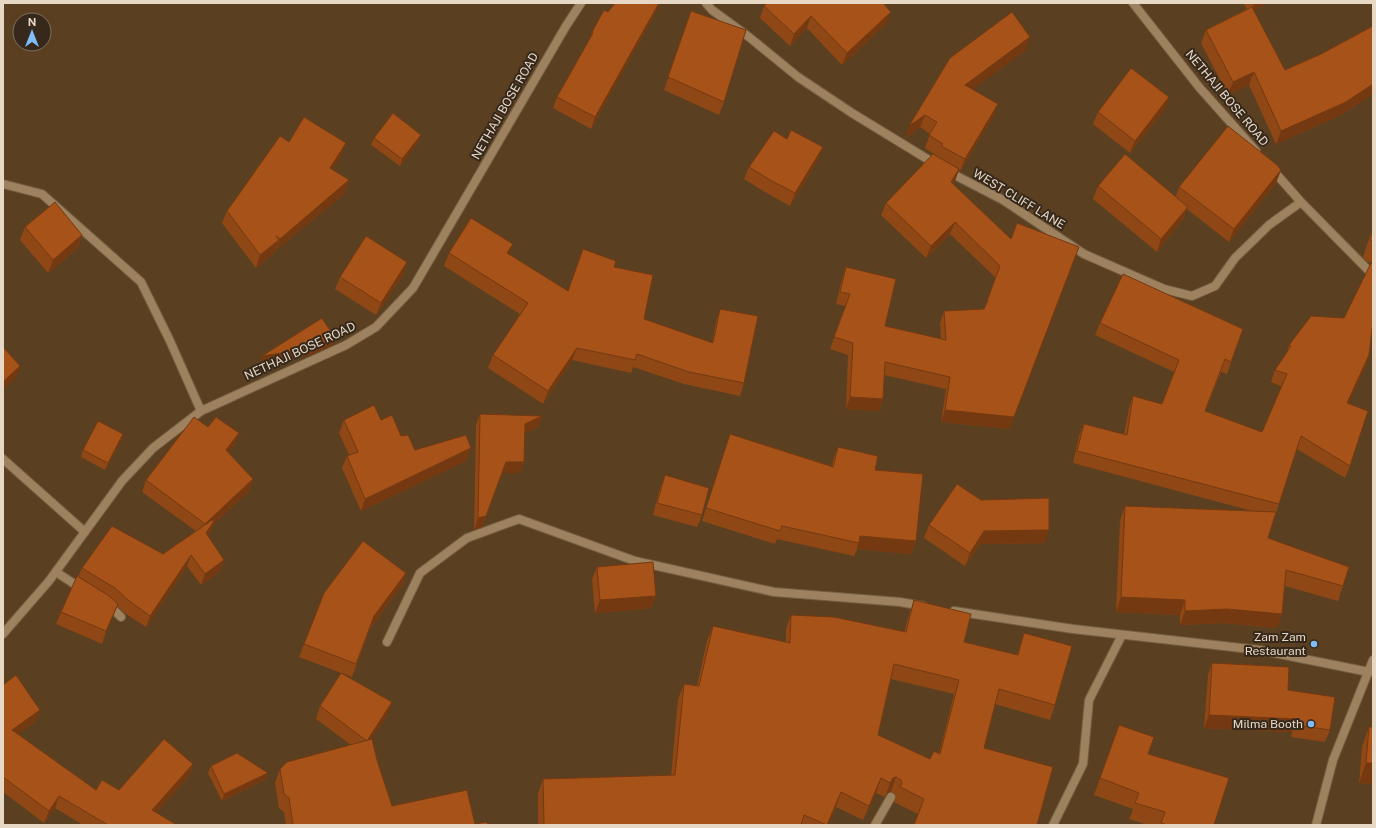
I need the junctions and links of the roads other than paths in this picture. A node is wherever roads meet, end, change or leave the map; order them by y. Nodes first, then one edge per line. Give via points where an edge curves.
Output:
1 (581, 3) edge
2 (706, 3) edge
3 (1133, 3) edge
4 (3, 184) edge
5 (1301, 202) junction
6 (1373, 275) edge
7 (201, 411) junction
8 (3, 459) edge
9 (85, 532) junction
10 (56, 572) junction
11 (88, 592) edge
12 (101, 600) edge
13 (931, 607) edge
14 (947, 610) edge
15 (121, 617) dead end
16 (3, 634) edge
17 (1122, 635) junction
18 (387, 642) dead end
19 (1373, 660) edge
20 (1369, 672) junction
21 (891, 797) edge
22 (875, 825) edge
23 (1053, 825) edge
24 (1316, 825) edge

1 - 7 street, NETHAJI BOSE ROAD via 413,288 376,327 346,345
2 - 5 street, WEST CLIFF LANE via 798,77 852,113 937,165 1003,200 1084,254 1164,289 1192,296 1215,286 1235,258 1269,225
3 - 5 street, NETHAJI BOSE ROAD via 1199,87
4 - 7 street via 42,194 141,282
5 - 6 street, NETHAJI BOSE ROAD
7 - 9 street, NETHAJI BOSE ROAD via 153,448 122,481
8 - 9 street
9 - 10 street, NETHAJI BOSE ROAD
10 - 11 street
10 - 16 street, NETHAJI BOSE ROAD
12 - 15 street
13 - 18 street via 900,602 774,592 634,561 519,519 467,538 420,573
14 - 17 street
17 - 20 street via 1259,650
17 - 23 street via 1089,700 1083,764
19 - 20 street
20 - 24 street via 1333,760
21 - 22 street

